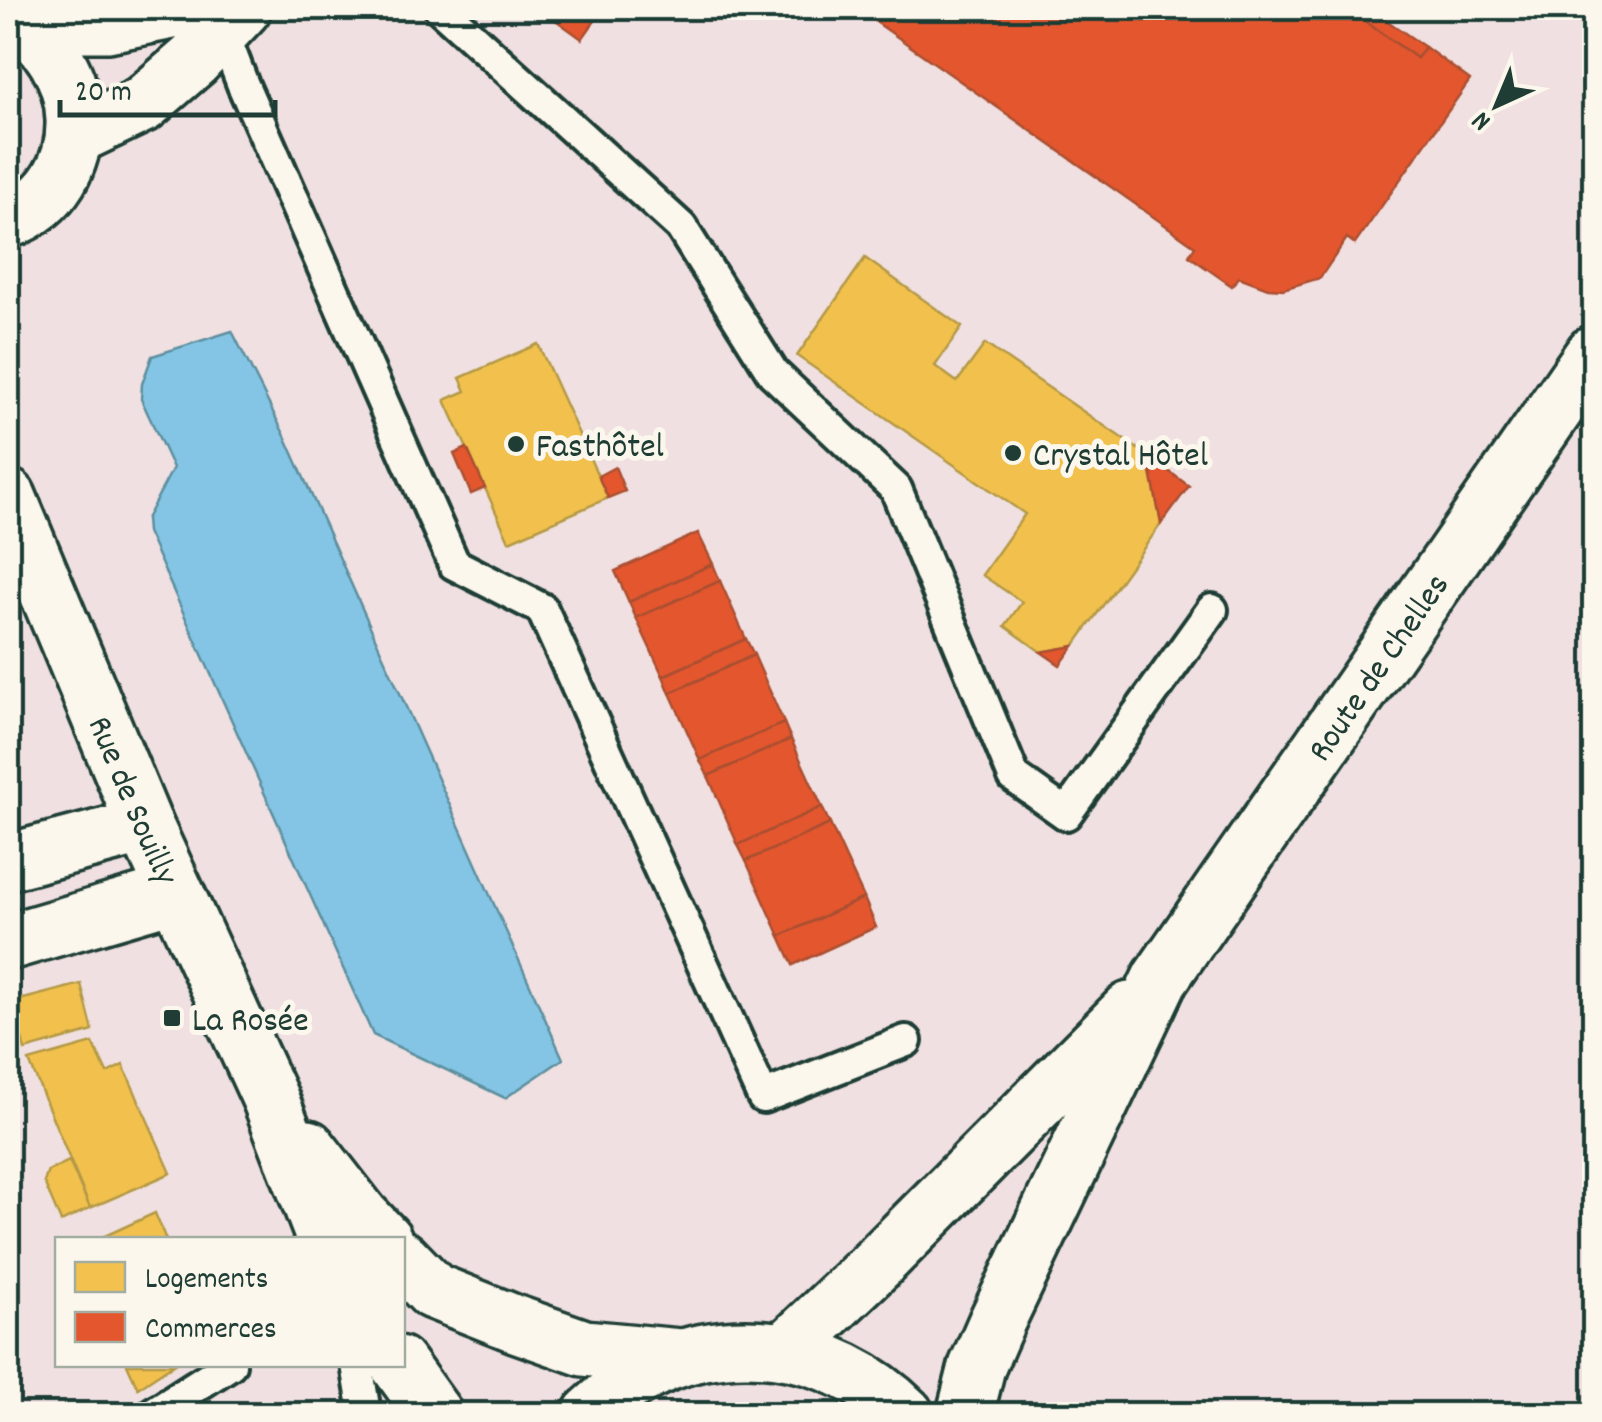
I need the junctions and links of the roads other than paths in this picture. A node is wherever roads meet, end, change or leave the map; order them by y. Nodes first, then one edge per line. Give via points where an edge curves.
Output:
1 (440, 8) edge
2 (217, 15) edge
3 (15, 21) edge
4 (74, 137) junction
5 (8, 220) edge
6 (1594, 353) edge
7 (8, 498) edge
8 (1212, 610) dead end
9 (146, 826) junction
10 (8, 862) edge
11 (175, 893) junction
12 (8, 942) edge
13 (1160, 979) junction
14 (906, 1041) dead end
15 (270, 1098) junction
16 (324, 1237) edge
17 (381, 1237) edge
18 (405, 1262) edge
19 (786, 1350) junction
20 (680, 1357) junction
21 (225, 1367) edge
22 (357, 1367) edge
23 (400, 1367) edge
24 (152, 1414) edge
25 (368, 1414) edge
26 (434, 1414) edge
27 (591, 1414) edge
28 (904, 1414) edge
29 (965, 1414) edge

1 - 8 lane via 680,227 773,373 896,489 1014,776 1066,814
2 - 3 street via 107,24
2 - 4 street via 194,60 143,104
2 - 14 lane via 454,564 542,609 763,1097
3 - 4 street via 48,45 66,72
4 - 5 street via 64,169 44,196
6 - 13 street, Route de Chelles
7 - 9 street, Rue de Souilly
9 - 10 street
9 - 11 street, Rue de Souilly
11 - 12 street
11 - 15 street, Rue de Souilly
13 - 19 street
13 - 29 street via 997,1321
15 - 16 street, Rue de Souilly
15 - 17 street, Rue de Souilly
18 - 20 street via 433,1290 584,1348
19 - 20 street via 732,1347
19 - 28 street via 837,1365
20 - 27 street via 632,1380
21 - 24 lane
22 - 25 lane
23 - 26 street

